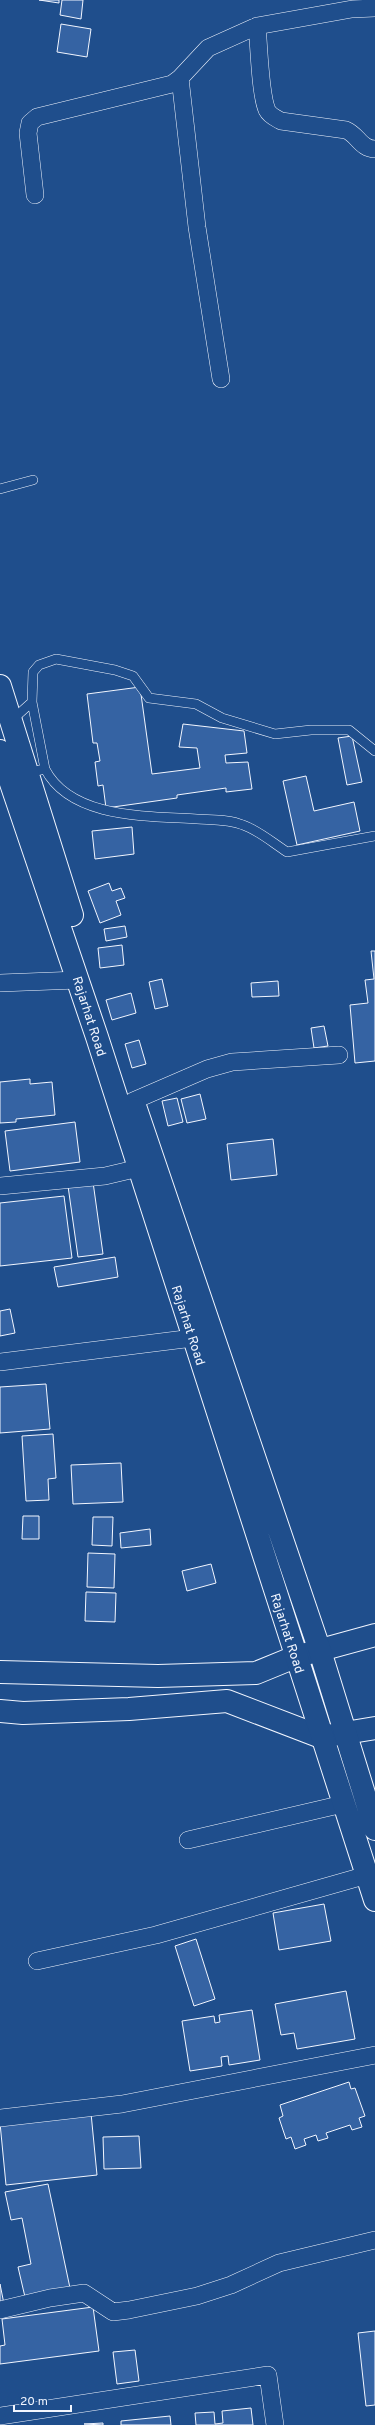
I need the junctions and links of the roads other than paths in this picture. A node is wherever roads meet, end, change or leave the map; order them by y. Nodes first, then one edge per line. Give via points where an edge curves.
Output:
1 (375, 8) edge
2 (257, 26) junction
3 (180, 78) junction
4 (375, 149) edge
5 (35, 195) dead end
6 (221, 379) dead end
7 (33, 480) dead end
8 (0, 489) edge
9 (0, 686) edge
10 (32, 702) junction
11 (12, 720) junction
12 (0, 751) edge
13 (375, 751) edge
14 (36, 771) junction
15 (375, 836) edge
16 (78, 980) junction
17 (0, 983) edge
18 (339, 1055) dead end
19 (133, 1102) junction
20 (139, 1168) junction
21 (0, 1186) edge
22 (194, 1338) junction
23 (0, 1362) edge
24 (375, 1635) edge
25 (320, 1651) junction
26 (295, 1657) junction
27 (0, 1672) edge
28 (0, 1711) edge
29 (375, 1728) edge
30 (345, 1733) junction
31 (321, 1737) junction
32 (343, 1804) junction
33 (375, 1829) edge
34 (188, 1840) dead end
35 (367, 1875) junction
36 (375, 1900) edge
37 (37, 1961) dead end
38 (375, 2055) edge
39 (0, 2118) edge
40 (375, 2240) edge
41 (0, 2310) edge
42 (0, 2416) edge
43 (275, 2425) edge

1 - 2 street via 352,9
2 - 3 street via 208,48
2 - 4 street via 264,96 267,110 273,117 281,121 346,130 366,147
3 - 5 street via 172,84 37,117 30,123 28,133
3 - 6 street via 197,227
7 - 8 lane
9 - 11 main road, Rajarhat Road
10 - 11 lane
10 - 13 lane via 33,672 39,665 56,659 133,676 149,698 196,704 222,718 275,734 311,730 349,730
10 - 14 lane
11 - 14 main road, Rajarhat Road
12 - 16 main road, Rajarhat Road
14 - 15 lane via 83,804 155,816 243,825 287,852
14 - 19 main road, Rajarhat Road
16 - 17 street
16 - 20 main road, Rajarhat Road
18 - 19 street via 232,1062 207,1069
19 - 25 main road, Rajarhat Road
20 - 21 street via 105,1176
20 - 22 main road, Rajarhat Road
22 - 23 street
22 - 26 main road, Rajarhat Road
24 - 25 main road
25 - 26 main road
25 - 30 main road, Rajarhat Road
26 - 27 main road via 256,1673 158,1676
26 - 31 main road, Rajarhat Road
28 - 31 main road via 23,1713 110,1710 227,1701
29 - 30 main road
30 - 31 main road
30 - 33 main road, Rajarhat Road
31 - 32 main road, Rajarhat Road
32 - 34 street
32 - 35 main road, Rajarhat Road
35 - 36 main road, Rajarhat Road
35 - 37 street via 156,1935
38 - 39 street via 122,2104
40 - 41 street via 279,2262 231,2285 197,2296 129,2310 113,2312 84,2293
42 - 43 street via 268,2375

